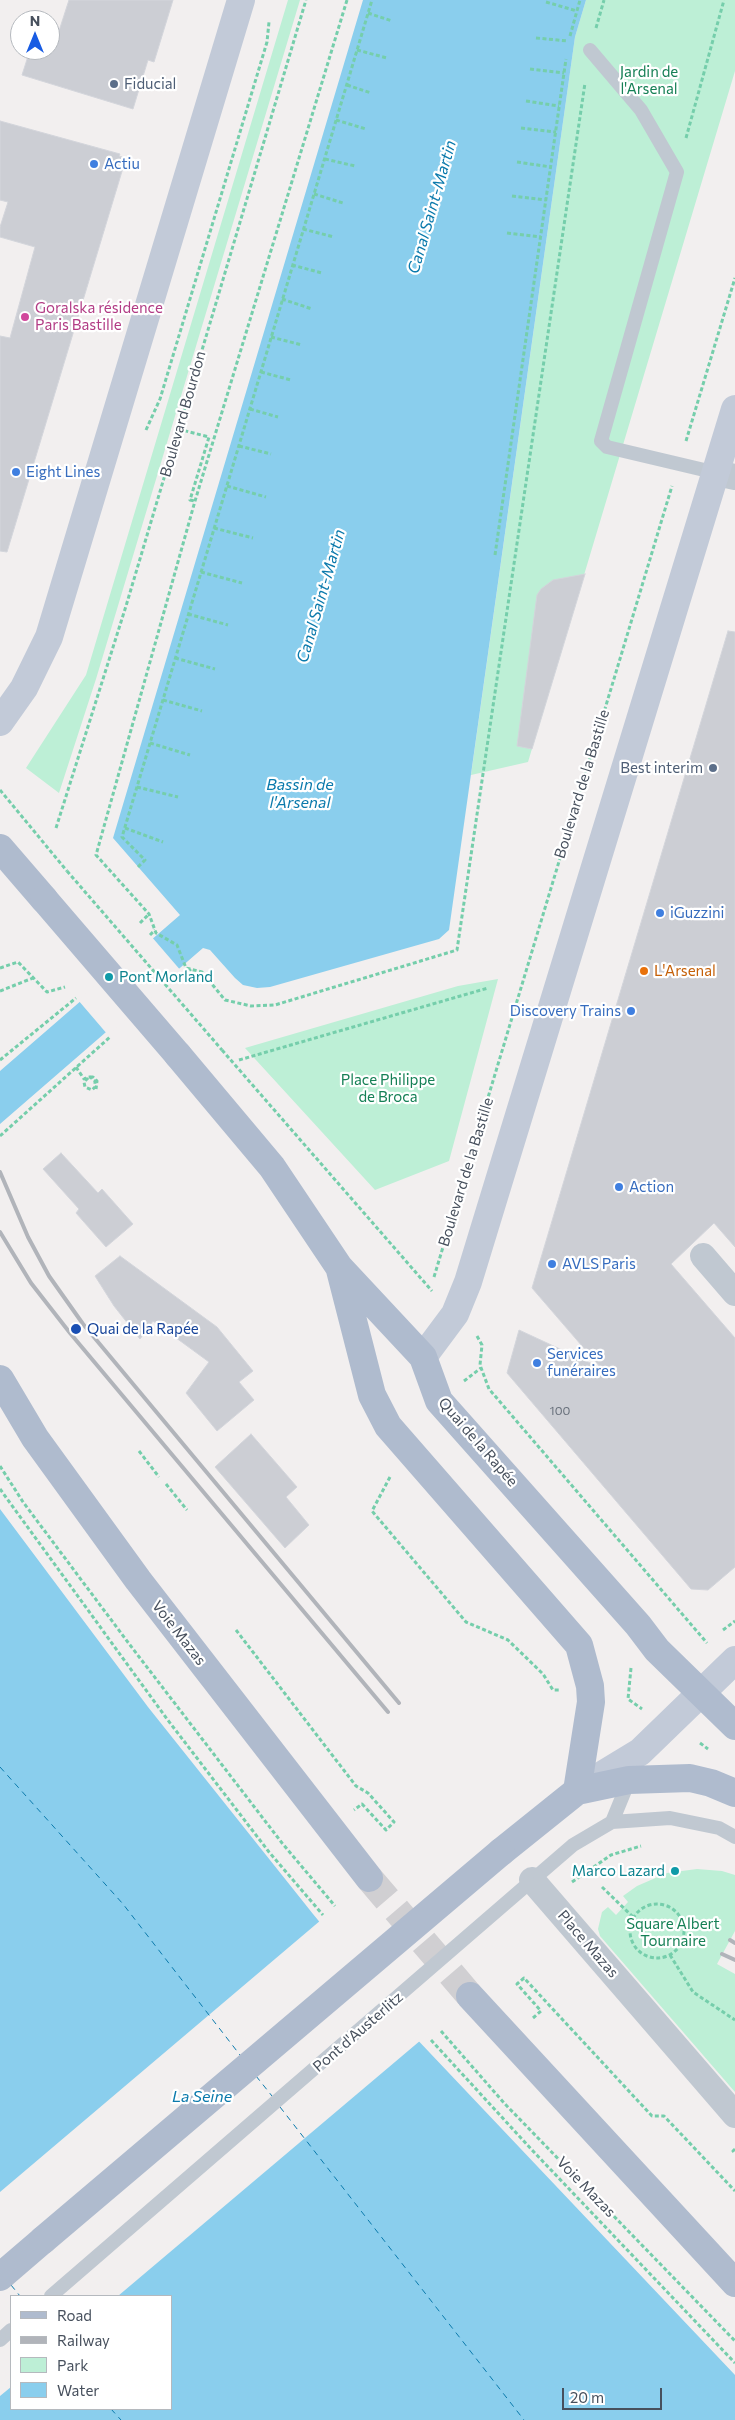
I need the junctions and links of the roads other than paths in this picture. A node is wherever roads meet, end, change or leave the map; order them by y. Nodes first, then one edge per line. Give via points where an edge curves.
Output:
1 (241, 0) edge
2 (590, 50) road end
3 (735, 409) edge
4 (726, 475) edge
5 (0, 722) edge
6 (0, 848) edge
7 (703, 1256) dead end
8 (339, 1267) junction
9 (735, 1293) edge
10 (423, 1357) junction
11 (0, 1379) edge
12 (735, 1660) edge
13 (702, 1693) junction
14 (735, 1726) edge
15 (640, 1752) junction
16 (629, 1780) junction
17 (578, 1791) junction
18 (735, 1793) edge
19 (612, 1822) junction
20 (735, 1837) edge
21 (369, 1878) tunnel mouth
22 (531, 1881) junction
23 (470, 1996) tunnel mouth
24 (735, 2115) edge
25 (0, 2277) edge
26 (735, 2283) edge
27 (52, 2295) edge
28 (10, 2331) edge
29 (0, 2340) edge

1 - 5 main road via 49,638 24,688
2 - 4 lane via 641,110 677,172 601,441 607,447
3 - 4 main road
4 - 10 main road via 468,1282 455,1314
6 - 8 main road, bridge via 272,1167
7 - 9 street
8 - 10 main road, Quai de la Rapée
8 - 17 main road via 372,1395 388,1426 579,1645 591,1702
10 - 13 main road, Quai de la Rapée via 439,1401 657,1650
11 - 21 main road, Voie Mazas via 35,1438 138,1580
12 - 13 main road
13 - 14 main road, Quai de la Rapée
13 - 15 main road via 658,1720
15 - 16 lane
15 - 17 main road
16 - 17 main road
16 - 18 main road via 690,1778
16 - 19 lane
17 - 25 main road, bridge via 501,1852
19 - 20 lane via 670,1818 719,1828
19 - 22 lane, Pont d'Austerlitz via 573,1845
22 - 24 street, Place Mazas
22 - 27 lane, Pont d'Austerlitz, bridge
23 - 26 main road
28 - 29 lane

